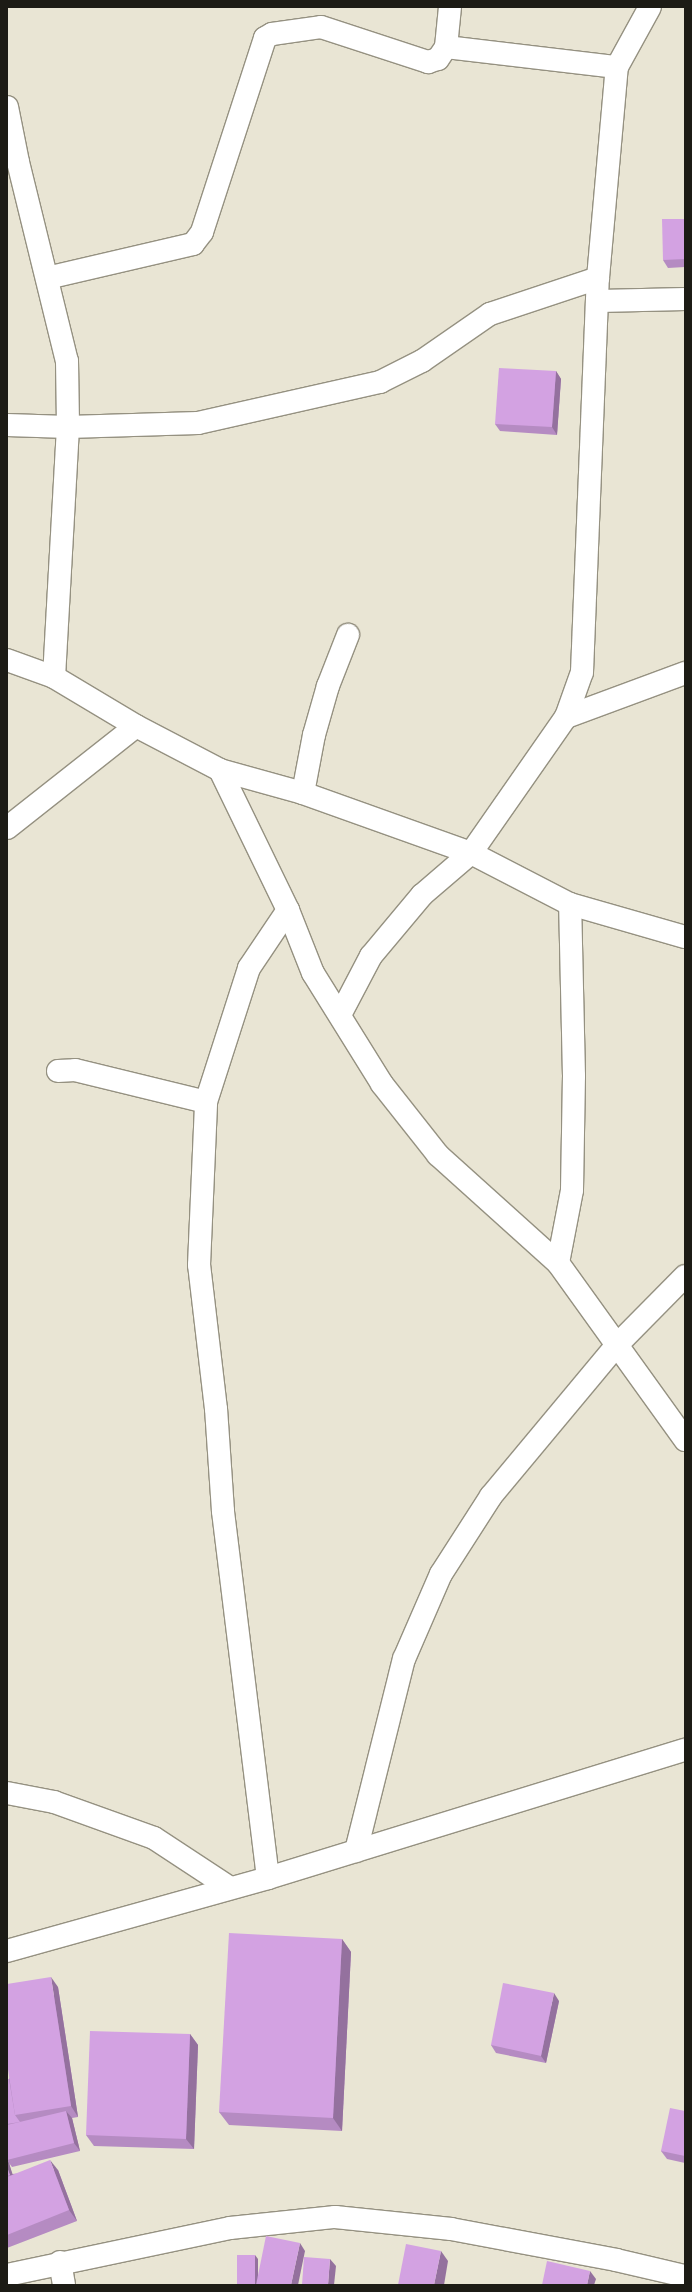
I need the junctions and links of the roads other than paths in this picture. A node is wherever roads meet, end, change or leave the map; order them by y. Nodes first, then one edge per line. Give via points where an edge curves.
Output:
1 (450, 7) edge
2 (650, 7) edge
3 (446, 47) junction
4 (617, 67) junction
5 (7, 107) edge
6 (47, 278) junction
7 (598, 278) junction
8 (685, 299) edge
9 (599, 300) junction
10 (7, 425) edge
11 (68, 427) junction
12 (348, 635) dead end
13 (7, 660) edge
14 (685, 673) edge
15 (54, 677) junction
16 (566, 717) junction
17 (136, 726) junction
18 (220, 770) junction
19 (303, 793) junction
20 (7, 828) edge
21 (471, 853) junction
22 (570, 904) junction
23 (288, 910) junction
24 (685, 937) edge
25 (340, 1015) junction
26 (58, 1071) dead end
27 (206, 1102) junction
28 (558, 1263) junction
29 (685, 1276) edge
30 (616, 1346) junction
31 (685, 1440) edge
32 (685, 1750) edge
33 (7, 1794) edge
34 (356, 1851) junction
35 (268, 1878) junction
36 (230, 1888) junction
37 (7, 1951) edge
38 (60, 2262) junction
39 (7, 2275) edge
40 (685, 2276) edge
41 (64, 2285) edge

1 - 3 street
2 - 4 street
3 - 4 street
3 - 6 street via 438,59 428,62 322,27 272,34 265,38 202,232 193,244
4 - 7 street
5 - 6 street
6 - 11 street via 67,361
7 - 9 street
7 - 11 street via 490,314 422,361 380,382 198,423
8 - 9 street
9 - 16 street via 582,672
10 - 11 street
11 - 15 street
12 - 19 street via 328,686
13 - 15 street
14 - 16 street
15 - 17 street
16 - 21 street
17 - 18 street
17 - 20 street
18 - 19 street
18 - 23 street
19 - 21 street
21 - 22 street
21 - 25 street via 422,895 371,956
22 - 24 street
22 - 28 street via 574,1076 572,1190
23 - 25 street via 313,973
23 - 27 street via 249,968
25 - 28 street via 382,1084 438,1155
26 - 27 street via 75,1070
27 - 35 street via 199,1265 216,1409 223,1511
28 - 30 street
29 - 30 street
30 - 31 street
30 - 34 street via 491,1496 441,1574 404,1659
32 - 34 street
33 - 36 street via 54,1802 154,1838
34 - 35 street
35 - 36 street
36 - 37 street
38 - 39 street
38 - 40 street via 230,2228 335,2217 451,2229 616,2260
38 - 41 street

